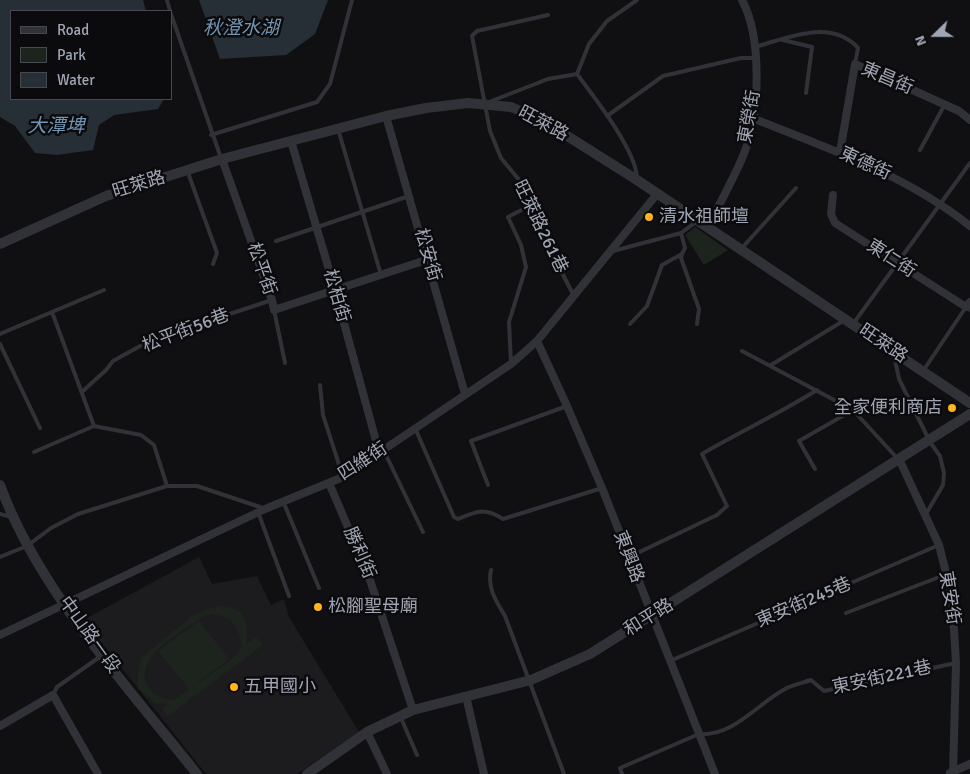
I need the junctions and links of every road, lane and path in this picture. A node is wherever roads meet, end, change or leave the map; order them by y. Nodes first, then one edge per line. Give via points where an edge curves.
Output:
1 (352, 0) edge
2 (637, 0) edge
3 (742, 0) edge
4 (548, 15) dead end
5 (172, 16) edge
6 (781, 40) junction
7 (755, 47) junction
8 (755, 58) junction
9 (855, 64) junction
10 (577, 74) junction
11 (806, 93) dead end
12 (485, 104) junction
13 (944, 104) junction
14 (386, 116) junction
15 (607, 116) junction
16 (752, 118) junction
17 (970, 120) edge
18 (338, 128) junction
19 (212, 135) junction
20 (291, 141) junction
21 (920, 150) dead end
22 (840, 152) junction
23 (222, 159) junction
24 (970, 162) edge
25 (187, 170) junction
26 (637, 180) junction
27 (796, 188) dead end
28 (658, 194) junction
29 (833, 195) dead end
30 (409, 196) junction
31 (941, 203) junction
32 (531, 205) junction
33 (362, 213) junction
34 (697, 220) junction
35 (970, 226) edge
36 (708, 227) junction
37 (316, 228) junction
38 (681, 233) junction
39 (276, 241) dead end
40 (0, 244) edge
41 (741, 249) junction
42 (611, 251) junction
43 (682, 254) junction
44 (429, 259) junction
45 (213, 264) dead end
46 (898, 264) junction
47 (381, 275) junction
48 (104, 290) dead end
49 (335, 290) junction
50 (574, 296) junction
51 (272, 300) junction
52 (969, 306) edge
53 (274, 310) junction
54 (52, 312) junction
55 (849, 322) junction
56 (630, 324) dead end
57 (697, 324) dead end
58 (0, 334) edge
59 (536, 342) junction
60 (0, 344) edge
61 (893, 350) junction
62 (742, 351) dead end
63 (286, 363) dead end
64 (511, 364) junction
65 (771, 366) junction
66 (923, 371) junction
67 (320, 385) dead end
68 (817, 390) junction
69 (82, 391) junction
70 (465, 394) junction
71 (970, 403) edge
72 (567, 406) junction
73 (853, 410) junction
74 (970, 414) edge
75 (94, 426) junction
76 (40, 428) dead end
77 (415, 428) junction
78 (930, 442) junction
79 (381, 451) junction
80 (34, 452) dead end
81 (900, 461) junction
82 (815, 469) dead end
83 (343, 477) junction
84 (329, 483) junction
85 (0, 485) edge
86 (488, 485) dead end
87 (167, 486) junction
88 (602, 488) junction
89 (283, 501) junction
90 (262, 511) junction
91 (0, 514) edge
92 (926, 514) junction
93 (11, 517) junction
94 (423, 532) dead end
95 (938, 545) junction
96 (27, 546) junction
97 (0, 557) edge
98 (628, 557) junction
99 (491, 570) dead end
100 (947, 574) junction
101 (319, 588) dead end
102 (288, 596) dead end
103 (66, 605) junction
104 (846, 613) dead end
105 (651, 617) junction
106 (0, 635) edge
107 (102, 655) junction
108 (669, 661) junction
109 (956, 663) junction
110 (531, 680) junction
111 (53, 695) junction
112 (466, 696) junction
113 (413, 710) junction
114 (400, 716) junction
115 (0, 726) edge
116 (367, 732) junction
117 (699, 734) junction
118 (417, 755) dead end
119 (970, 764) edge
120 (952, 773) edge
121 (98, 774) edge
122 (197, 774) edge
123 (308, 774) edge
124 (387, 774) edge
125 (484, 774) edge
126 (564, 774) edge
127 (622, 774) edge
128 (715, 774) edge

1 - 19 lane via 330,84 317,102
2 - 10 lane via 607,21 589,44
3 - 7 street, 東榮街 via 748,11
4 - 12 lane, 旺萊路261巷 via 477,31 472,36
5 - 19 lane
6 - 7 lane
6 - 9 lane via 816,31 849,38 858,48
6 - 11 lane via 812,47
7 - 8 street, 東榮街
8 - 15 lane via 742,58 664,76
8 - 16 street, 東榮街 via 757,84
9 - 13 street, 東昌街
9 - 22 street, 東昌街
10 - 12 lane via 548,79
10 - 15 lane
12 - 14 street, 旺萊路 via 456,104
12 - 26 street, 旺萊路 via 511,107 542,120
12 - 32 lane, 旺萊路261巷 via 490,130 501,158 525,187
13 - 17 street, 東昌街
13 - 21 lane
14 - 18 street, 旺萊路
14 - 30 street, 松安街
15 - 26 lane via 636,167
16 - 22 street, 東德街
16 - 36 street, 東榮街 via 745,150
18 - 20 street, 旺萊路
18 - 33 lane
19 - 23 lane
20 - 23 street, 旺萊路
20 - 37 street, 松柏街
22 - 31 street, 東德街
23 - 25 street, 旺萊路
23 - 51 street, 松平街
24 - 31 lane
25 - 40 street, 旺萊路 via 106,196
25 - 45 lane via 217,253
26 - 28 street, 旺萊路
27 - 41 lane
28 - 34 street, 旺萊路
28 - 42 street, 四維街
29 - 46 street, 東仁街 via 831,214 835,224
30 - 33 lane
30 - 44 street, 松安街
31 - 35 street, 東德街
31 - 46 lane
32 - 50 lane, 旺萊路261巷
32 - 64 lane via 508,217 521,245 526,267 508,322
33 - 37 lane
33 - 47 lane
34 - 36 street, 旺萊路
34 - 38 lane
36 - 41 street, 旺萊路
37 - 39 lane
37 - 49 street, 松柏街
38 - 42 lane
38 - 43 lane via 685,248
41 - 55 street, 旺萊路
42 - 50 street, 四維街
43 - 56 lane via 662,266 647,306
43 - 57 lane via 699,309
44 - 47 street, 松平街
44 - 70 street, 松安街
46 - 52 street, 東仁街
46 - 55 lane
47 - 49 street, 松平街
48 - 54 lane
49 - 53 street, 松平街
49 - 79 street, 松柏街
50 - 59 street, 四維街
51 - 53 street, 松平街
51 - 69 lane, 松平街56巷 via 151,340 113,361
52 - 66 lane
53 - 63 lane
54 - 58 lane
54 - 69 lane
55 - 61 street, 旺萊路
55 - 65 lane
59 - 64 street, 四維街
59 - 72 street, 東興路
60 - 76 lane
61 - 66 street, 旺萊路
61 - 78 lane via 899,380
62 - 65 lane
64 - 70 street, 四維街
65 - 68 lane
66 - 71 street, 旺萊路
67 - 83 lane via 323,415
68 - 73 lane
68 - 98 lane via 702,454 727,506 718,515
69 - 75 lane
70 - 77 street, 四維街
72 - 86 lane via 471,441
72 - 88 street, 東興路
73 - 81 lane
73 - 82 lane via 799,441
74 - 78 street, 和平路
75 - 80 lane
75 - 87 lane via 141,435 154,446
77 - 79 street, 四維街
77 - 88 lane via 454,516 458,518 478,511 492,512 503,519
78 - 81 street, 和平路
78 - 92 lane via 940,456 944,485
79 - 83 street, 四維街
79 - 94 lane
81 - 92 street, 東安街
81 - 105 street, 和平路
83 - 84 street, 四維街
84 - 89 street, 四維街
84 - 113 street, 勝利街 via 373,589
85 - 93 street, 中山路一段
87 - 90 lane via 197,486
87 - 96 lane via 78,514
88 - 98 street, 東興路
89 - 90 street, 四維街
89 - 101 lane
90 - 102 lane
90 - 103 street, 四維街
91 - 93 lane
92 - 95 street, 東安街
93 - 96 street, 中山路一段
95 - 100 street, 東安街
95 - 108 lane, 東安街245巷
96 - 97 lane
96 - 103 street, 中山路一段
98 - 105 street, 東興路
99 - 110 lane via 488,581 494,599 505,616
100 - 104 lane
100 - 109 street, 東安街
103 - 106 street, 四維街
103 - 107 street, 中山路一段
105 - 108 street, 東興路
105 - 110 street, 和平路 via 590,654
107 - 111 lane via 57,686
107 - 122 street, 中山路一段
108 - 117 street, 東興路
109 - 117 lane, 東安街221巷 via 824,691 811,680 785,689 738,722 713,735
109 - 120 street, 東安街
110 - 112 street, 和平路
110 - 126 lane
111 - 115 street
111 - 121 street
112 - 113 street, 和平路
112 - 125 street
113 - 114 street, 和平路
114 - 116 street, 和平路
114 - 118 lane
116 - 123 street, 和平路
116 - 124 street
117 - 127 lane via 620,768
117 - 128 street, 東興路
119 - 120 street

